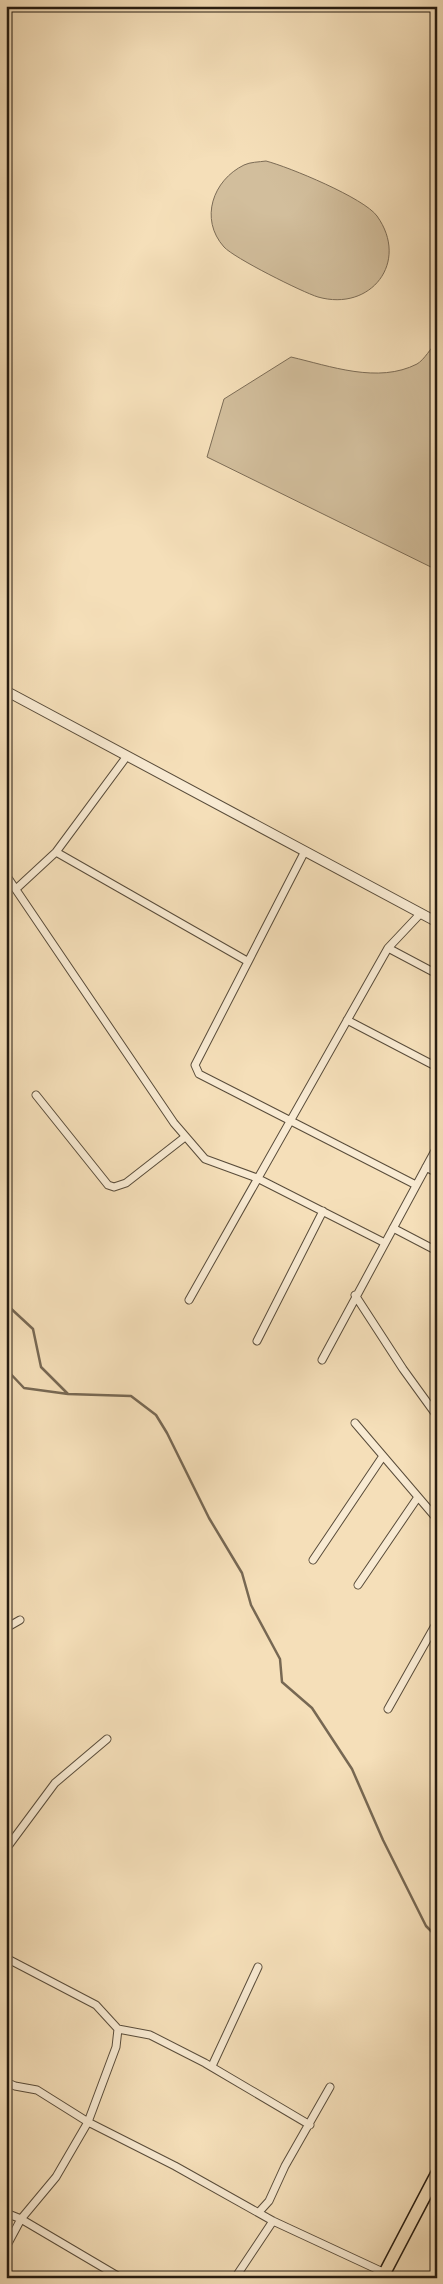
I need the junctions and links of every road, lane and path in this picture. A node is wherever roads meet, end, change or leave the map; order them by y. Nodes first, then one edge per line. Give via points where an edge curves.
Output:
1 (6, 691) edge
2 (127, 756) junction
3 (305, 851) junction
4 (56, 852) junction
5 (6, 875) edge
6 (16, 889) junction
7 (421, 913) junction
8 (437, 922) edge
9 (388, 948) junction
10 (247, 961) junction
11 (437, 974) edge
12 (347, 1020) junction
13 (437, 1066) edge
14 (36, 1095) dead end
15 (290, 1120) junction
16 (186, 1136) junction
17 (437, 1147) edge
18 (426, 1167) junction
19 (437, 1173) edge
20 (257, 1178) junction
21 (416, 1185) junction
22 (323, 1212) junction
23 (393, 1228) junction
24 (385, 1243) junction
25 (437, 1251) edge
26 (355, 1295) junction
27 (189, 1300) dead end
28 (257, 1340) dead end
29 (322, 1360) dead end
30 (437, 1416) edge
31 (355, 1423) dead end
32 (383, 1456) junction
33 (418, 1497) junction
34 (437, 1519) edge
35 (313, 1560) dead end
36 (358, 1585) dead end
37 (20, 1620) dead end
38 (437, 1622) edge
39 (6, 1628) edge
40 (388, 1709) dead end
41 (107, 1739) dead end
42 (6, 1849) edge
43 (6, 1958) edge
44 (258, 1967) dead end
45 (118, 2029) junction
46 (212, 2066) junction
47 (6, 2082) edge
48 (330, 2087) dead end
49 (88, 2122) junction
50 (310, 2125) junction
51 (437, 2173) edge
52 (259, 2212) junction
53 (6, 2214) edge
54 (21, 2219) junction
55 (272, 2221) junction
56 (6, 2247) edge
57 (383, 2276) edge
58 (122, 2278) edge
59 (235, 2278) edge

1 - 2 street
2 - 3 street
2 - 4 street
3 - 7 street
3 - 10 street
4 - 6 street
4 - 10 street
5 - 6 street
6 - 16 street via 168,1115
7 - 8 street
7 - 9 street
9 - 11 street
9 - 12 street
10 - 15 street via 195,1065 199,1074
12 - 13 street
12 - 15 street
14 - 16 street via 108,1185 114,1187 126,1183
15 - 20 street
15 - 21 street
16 - 20 street via 204,1159
17 - 18 street
18 - 19 street
18 - 21 street
20 - 22 street
20 - 27 street
21 - 23 street
22 - 24 street
22 - 28 street
23 - 24 street
23 - 25 street
24 - 26 street
26 - 29 street
26 - 30 street
31 - 32 street
32 - 33 street
32 - 35 street
33 - 34 street
33 - 36 street
37 - 39 street
38 - 40 street
41 - 42 street via 55,1783
43 - 45 street via 96,2005
44 - 46 street
45 - 46 street via 150,2036
45 - 49 street via 116,2047
46 - 50 street
47 - 49 street via 37,2090
48 - 50 street
49 - 52 street
49 - 54 street via 56,2176
50 - 52 street via 285,2166 269,2201
51 - 57 main road
52 - 55 street
53 - 54 street
54 - 56 street
54 - 58 street
55 - 57 street
55 - 59 street

